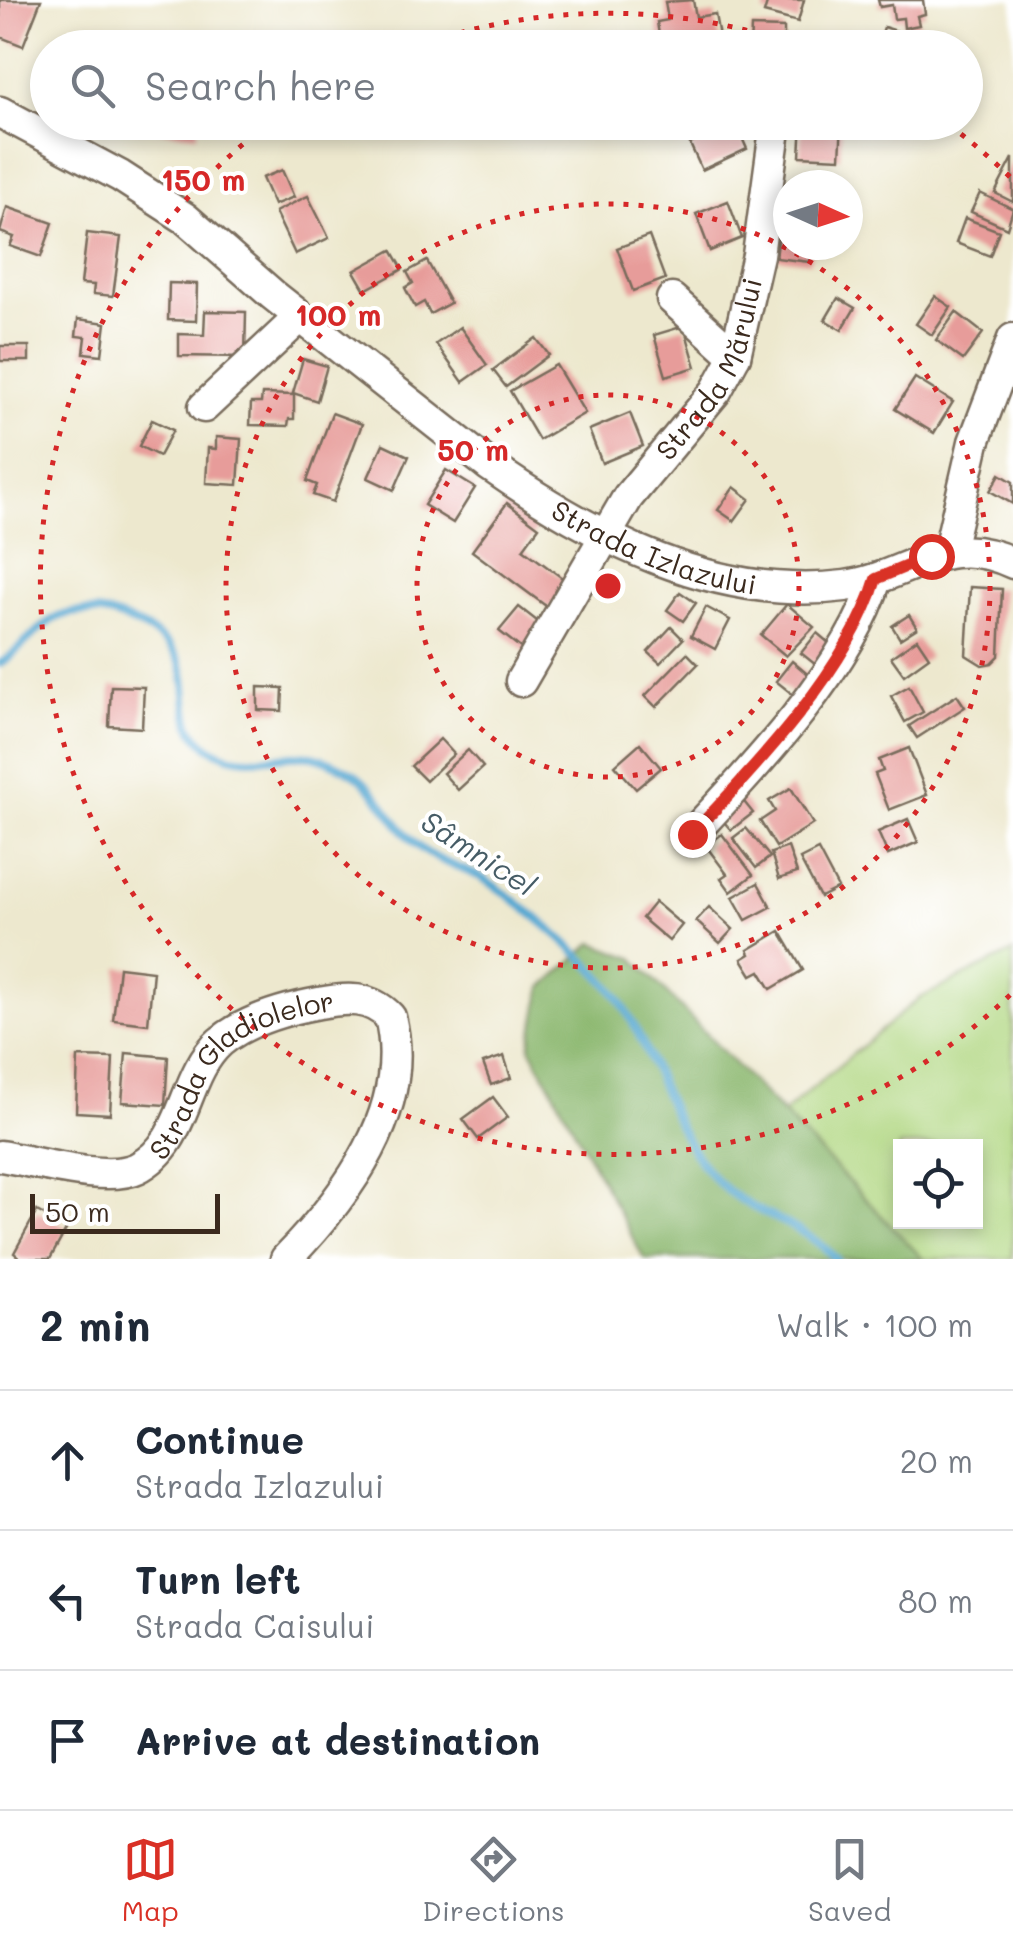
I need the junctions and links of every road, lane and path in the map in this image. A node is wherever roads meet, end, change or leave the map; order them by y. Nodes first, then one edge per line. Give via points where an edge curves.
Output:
1 (0, 112) edge
2 (30, 128) edge
3 (51, 140) edge
4 (774, 140) edge
5 (672, 299) dead end
6 (300, 317) junction
7 (1013, 339) edge
8 (735, 356) junction
9 (204, 407) dead end
10 (602, 536) junction
11 (949, 550) junction
12 (1013, 563) edge
13 (876, 579) junction
14 (520, 682) dead end
15 (692, 834) dead end
16 (0, 1156) edge
17 (286, 1259) edge

1 - 2 street, Strada Izlazului
3 - 6 street, Strada Izlazului via 154,196
4 - 8 street, Strada Mărului
5 - 8 street
6 - 9 street
6 - 10 street, Strada Izlazului via 490,466
7 - 11 street via 974,442
8 - 10 street, Strada Mărului via 716,391
10 - 13 street, Strada Izlazului via 666,562 742,580 812,588
10 - 14 street, Strada Mărului
11 - 12 street, Strada Izlazului via 990,553
11 - 13 street, Strada Izlazului
13 - 15 street via 858,621 800,708 759,764
16 - 17 street, Strada Gladiolelor via 117,1174 136,1169 168,1140 202,1064 219,1043 242,1027 299,1007 366,1001 390,1017 397,1044 379,1129 344,1194

